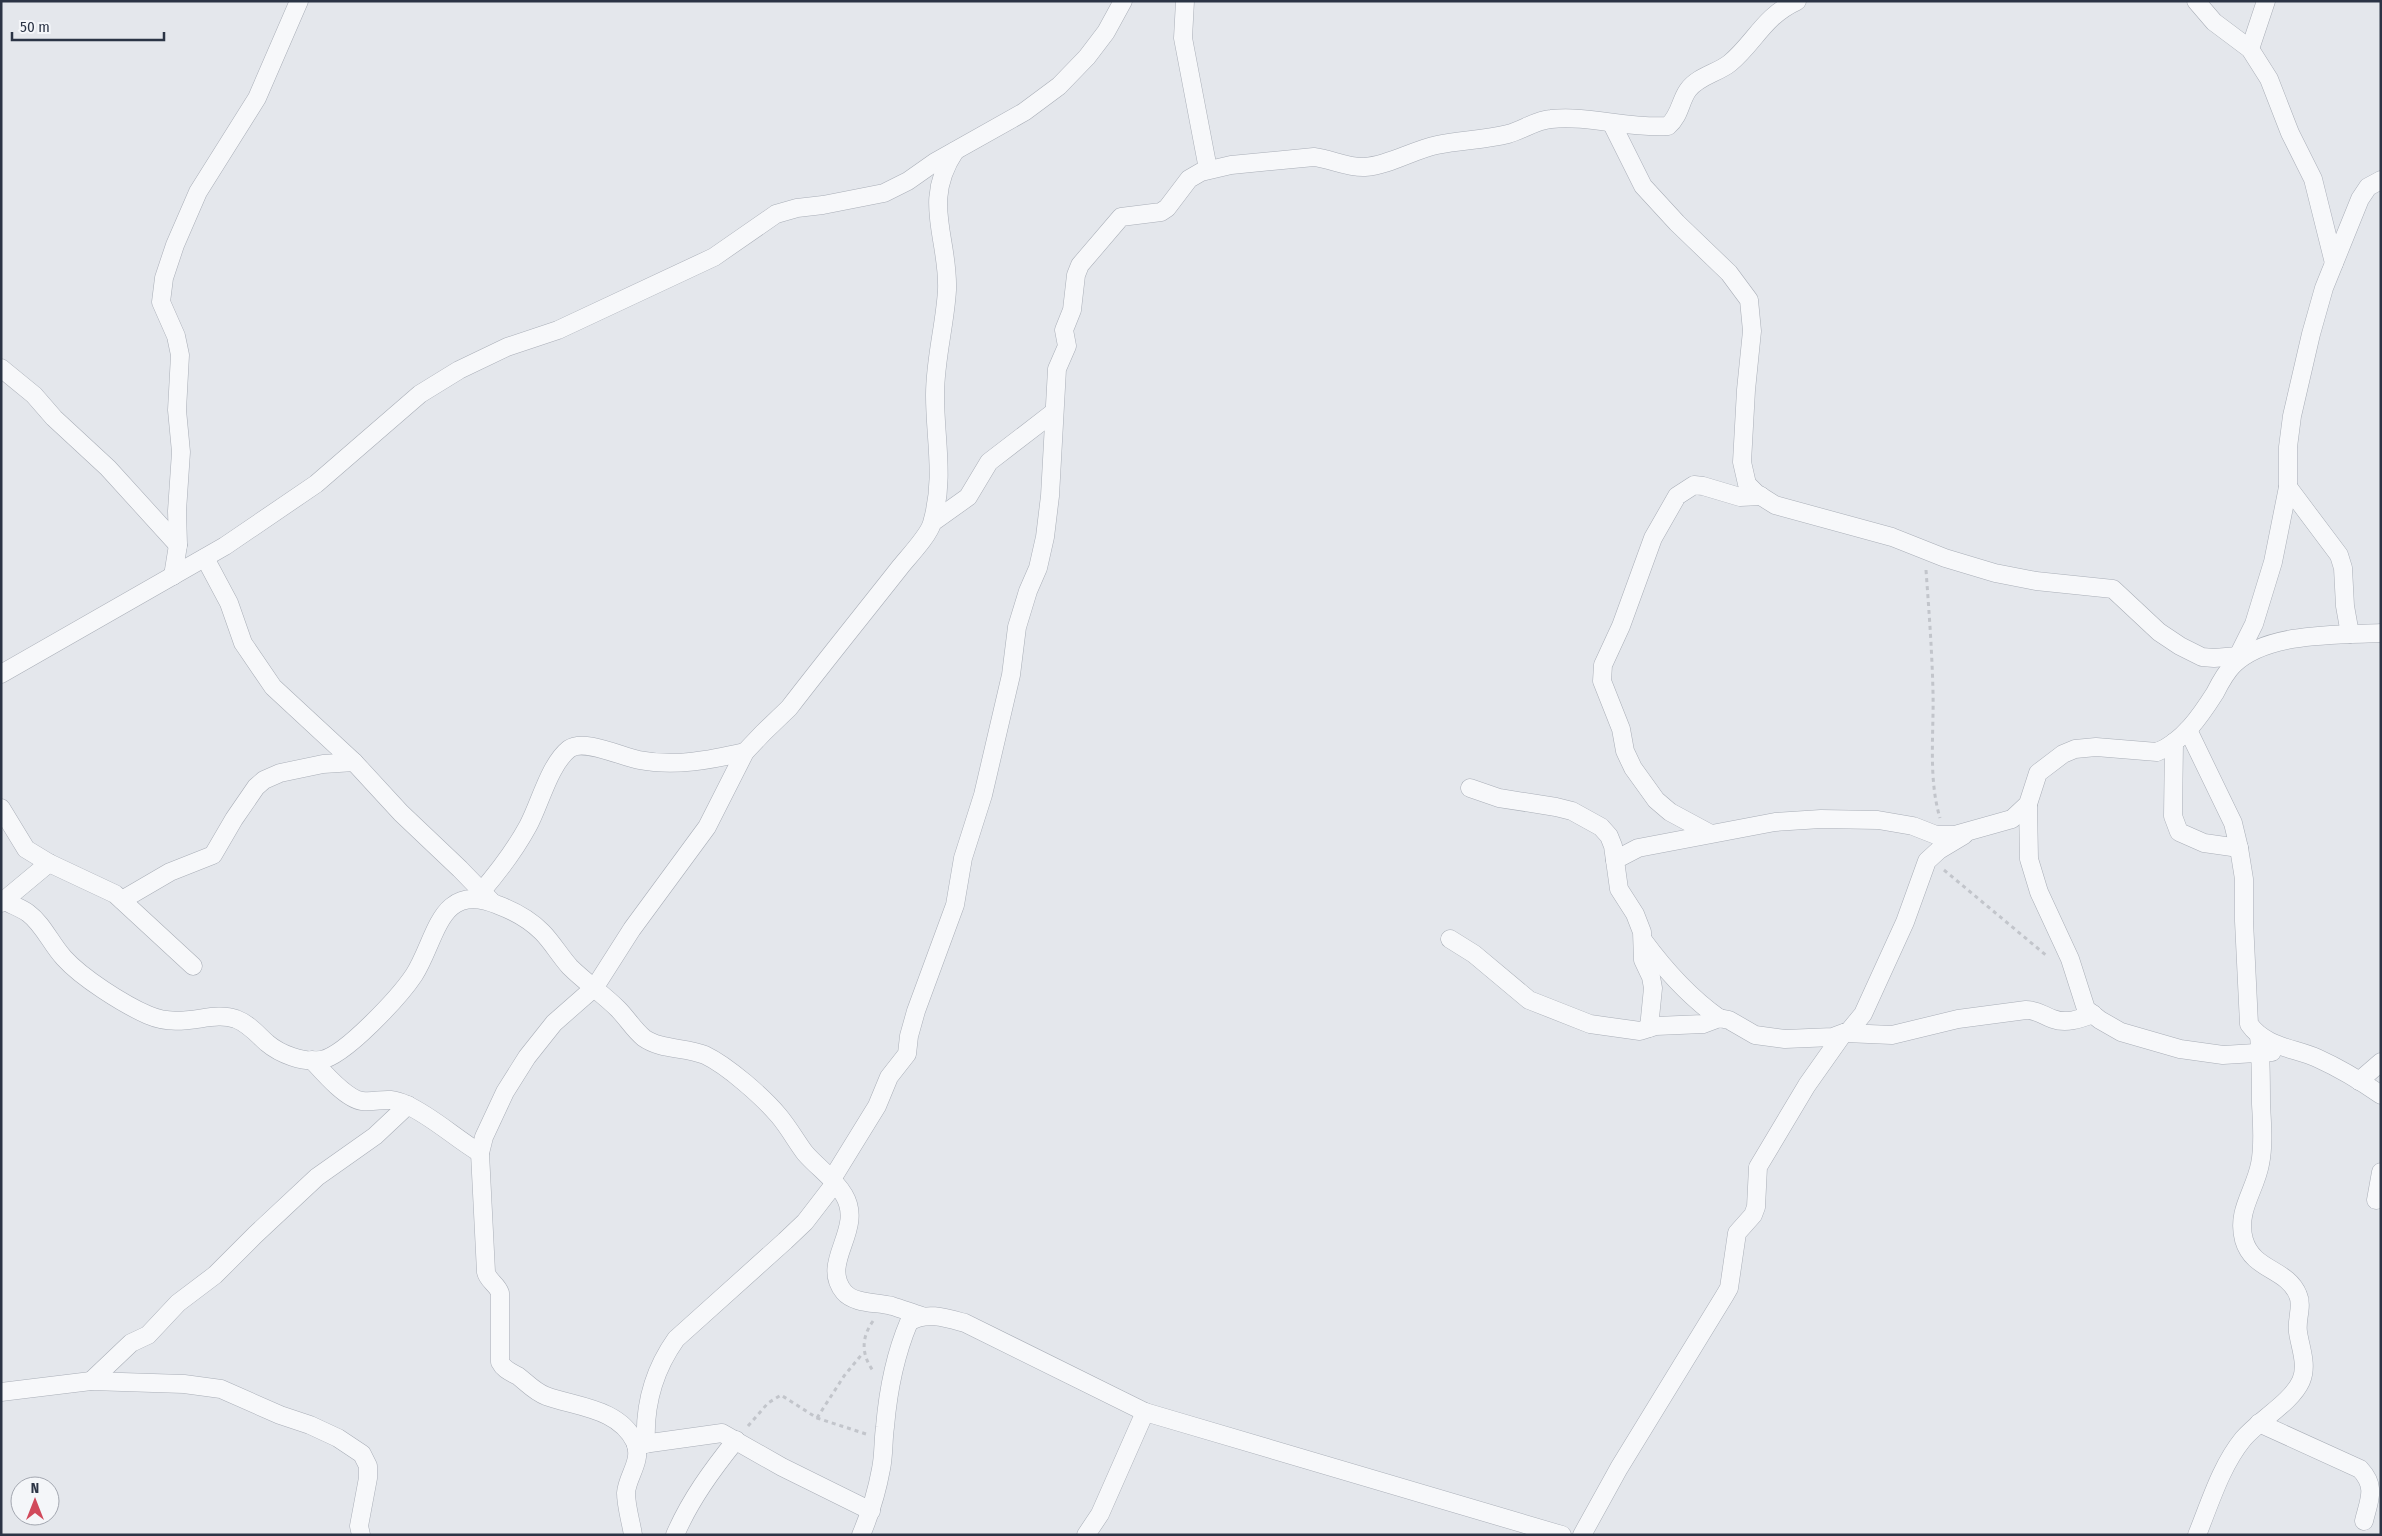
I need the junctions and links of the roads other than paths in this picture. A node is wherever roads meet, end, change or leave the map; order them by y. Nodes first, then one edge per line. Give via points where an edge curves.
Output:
1 (299, 1) edge
2 (1122, 1) edge
3 (1185, 1) edge
4 (1797, 1) edge
5 (2196, 1) edge
6 (2266, 1) edge
7 (2250, 49) junction
8 (1612, 124) junction
9 (955, 151) junction
10 (1208, 169) junction
11 (2381, 180) edge
12 (2334, 263) junction
13 (1, 368) edge
14 (1054, 412) junction
15 (2288, 487) junction
16 (1760, 496) junction
17 (933, 522) junction
18 (178, 545) junction
19 (205, 558) junction
20 (173, 576) junction
21 (2381, 632) edge
22 (2350, 634) junction
23 (2236, 660) junction
24 (1, 674) edge
25 (2188, 730) junction
26 (2174, 742) junction
27 (745, 752) junction
28 (354, 762) junction
29 (1470, 788) dead end
30 (2028, 804) junction
31 (1, 808) edge
32 (1709, 833) junction
33 (1966, 833) junction
34 (2239, 848) junction
35 (1615, 860) junction
36 (49, 863) junction
37 (487, 897) junction
38 (122, 900) junction
39 (3, 902) edge
40 (1450, 939) dead end
41 (1643, 940) junction
42 (193, 966) dead end
43 (595, 987) junction
44 (2093, 1014) junction
45 (1719, 1018) junction
46 (1649, 1028) junction
47 (1844, 1034) junction
48 (2260, 1044) junction
49 (312, 1060) junction
50 (2381, 1062) edge
51 (2360, 1081) junction
52 (2381, 1095) edge
53 (408, 1105) junction
54 (480, 1153) junction
55 (2381, 1172) edge
56 (833, 1181) junction
57 (2376, 1200) dead end
58 (922, 1316) junction
59 (91, 1381) junction
60 (1, 1392) edge
61 (1145, 1412) junction
62 (2259, 1423) junction
63 (736, 1440) junction
64 (641, 1445) junction
65 (871, 1510) junction
66 (2364, 1521) dead end
67 (361, 1535) edge
68 (634, 1535) edge
69 (675, 1535) edge
70 (861, 1535) edge
71 (1086, 1535) edge
72 (1562, 1535) edge
73 (1582, 1535) edge
74 (2197, 1535) edge

1 - 18 street via 257,98 198,192 164,278 160,302 176,336 180,355 177,392 181,452
2 - 9 street via 1088,57 1059,86 1024,112
3 - 10 street via 1183,38
4 - 8 street via 1784,7 1757,31 1730,64 1688,89 1680,111 1668,126
5 - 7 street via 2214,22
6 - 7 street
7 - 12 street via 2269,78 2290,133 2313,179
8 - 10 street via 1550,119 1509,134 1439,144 1370,166 1346,165 1314,157
8 - 16 street via 1643,186 1729,273 1749,300 1752,331 1742,462 1747,484
9 - 17 street via 938,188 938,223 946,290 937,352 935,394 940,450
9 - 19 street via 884,193 776,214 714,257 558,330 507,347 459,370 420,394 316,484
10 - 14 street via 1189,179 1161,212 1121,217 1080,265 1072,310 1064,330 1067,346 1057,369
11 - 12 street via 2368,187 2360,199
12 - 15 street via 2311,334 2292,416
13 - 18 street via 34,395 108,468
14 - 17 street via 989,462 968,497
14 - 56 street via 1045,537 1038,568 1017,627 1011,675 983,794 963,858 955,904 916,1011 907,1054 889,1077 877,1106
15 - 22 street via 2339,555
15 - 23 street via 2263,599
16 - 23 street via 1775,505 1892,537 1996,573 2036,581 2113,589 2159,632 2180,646 2202,657
16 - 32 street via 1740,497 1694,485 1677,496 1653,538 1603,665 1602,681 1633,768 1656,800 1670,812
17 - 27 street via 789,708
18 - 20 street
19 - 20 street
19 - 28 street via 229,603 244,643 273,687
20 - 24 street
21 - 22 street
22 - 23 street via 2289,640
23 - 25 street
25 - 26 street
25 - 34 street via 2233,823
26 - 30 street via 2157,752 2096,747 2062,754 2038,773
26 - 34 street via 2173,816 2179,832 2204,843
27 - 37 street via 687,763 666,763 640,760 587,745 574,746 559,761 548,780 528,825
27 - 43 street via 707,827 632,929
28 - 37 street via 400,814
28 - 38 street via 323,764 280,773 264,780 234,819 213,855 170,872
29 - 35 street via 1499,798 1556,807 1585,817 1609,836
30 - 33 street via 2012,819
30 - 44 street via 2028,849 2039,892 2070,959 2086,1009
31 - 36 street via 26,849
32 - 33 street via 1775,822 1859,819 1902,823 1936,835
32 - 35 street via 1638,848
33 - 47 street via 1931,857 1863,1014
34 - 48 street via 2244,879 2248,1017
35 - 41 street via 1621,894 1639,921
36 - 38 street via 96,884
36 - 39 street
37 - 43 street via 530,921 569,966
37 - 49 street via 462,899 443,915 415,974 370,1027 329,1058
38 - 42 street
39 - 49 street via 30,914 78,971 146,1014 177,1023 221,1018 237,1020 272,1046 292,1056
40 - 46 street via 1474,954 1529,1000 1590,1024 1630,1031
41 - 45 street via 1694,1000
41 - 46 street via 1643,960 1653,988
43 - 54 street via 554,1023 527,1057 502,1099
43 - 56 street via 643,1037 653,1043 702,1053 766,1101 808,1156
44 - 47 street via 2064,1022 2037,1010 2026,1010 1958,1019 1892,1035
44 - 48 street via 2121,1032 2180,1049 2223,1055
45 - 46 street via 1703,1024
45 - 47 street via 1755,1035 1785,1039 1816,1039
47 - 73 street via 1802,1093 1758,1167 1756,1207 1754,1215 1737,1233 1726,1295 1619,1468
48 - 51 street via 2316,1058
48 - 62 street via 2262,1140 2260,1163 2242,1212 2244,1239 2255,1260 2284,1278 2298,1295 2303,1370 2302,1380 2296,1389
49 - 53 street via 337,1085 360,1101 389,1099
50 - 51 street
51 - 52 street
53 - 54 street
53 - 59 street via 375,1136 317,1177 216,1275 178,1304 148,1335 131,1343
54 - 64 street via 486,1272 500,1293 499,1350 502,1366 544,1395 584,1405 612,1418
55 - 57 street
56 - 58 street via 846,1197 851,1214 836,1269 837,1282 846,1296
56 - 64 street via 805,1222 676,1339 664,1356 651,1396
58 - 61 street via 965,1323
58 - 65 street via 909,1322 901,1341 891,1388 882,1468
59 - 60 street
59 - 67 street via 184,1384 221,1389 338,1438 362,1454 368,1466 359,1526
61 - 71 street via 1100,1514
61 - 72 street
62 - 66 street via 2360,1469 2369,1478 2371,1488
62 - 74 street via 2235,1450
63 - 64 street via 722,1433 713,1433
63 - 65 street via 782,1467
63 - 69 street via 703,1482
64 - 68 street via 626,1493
65 - 70 street

